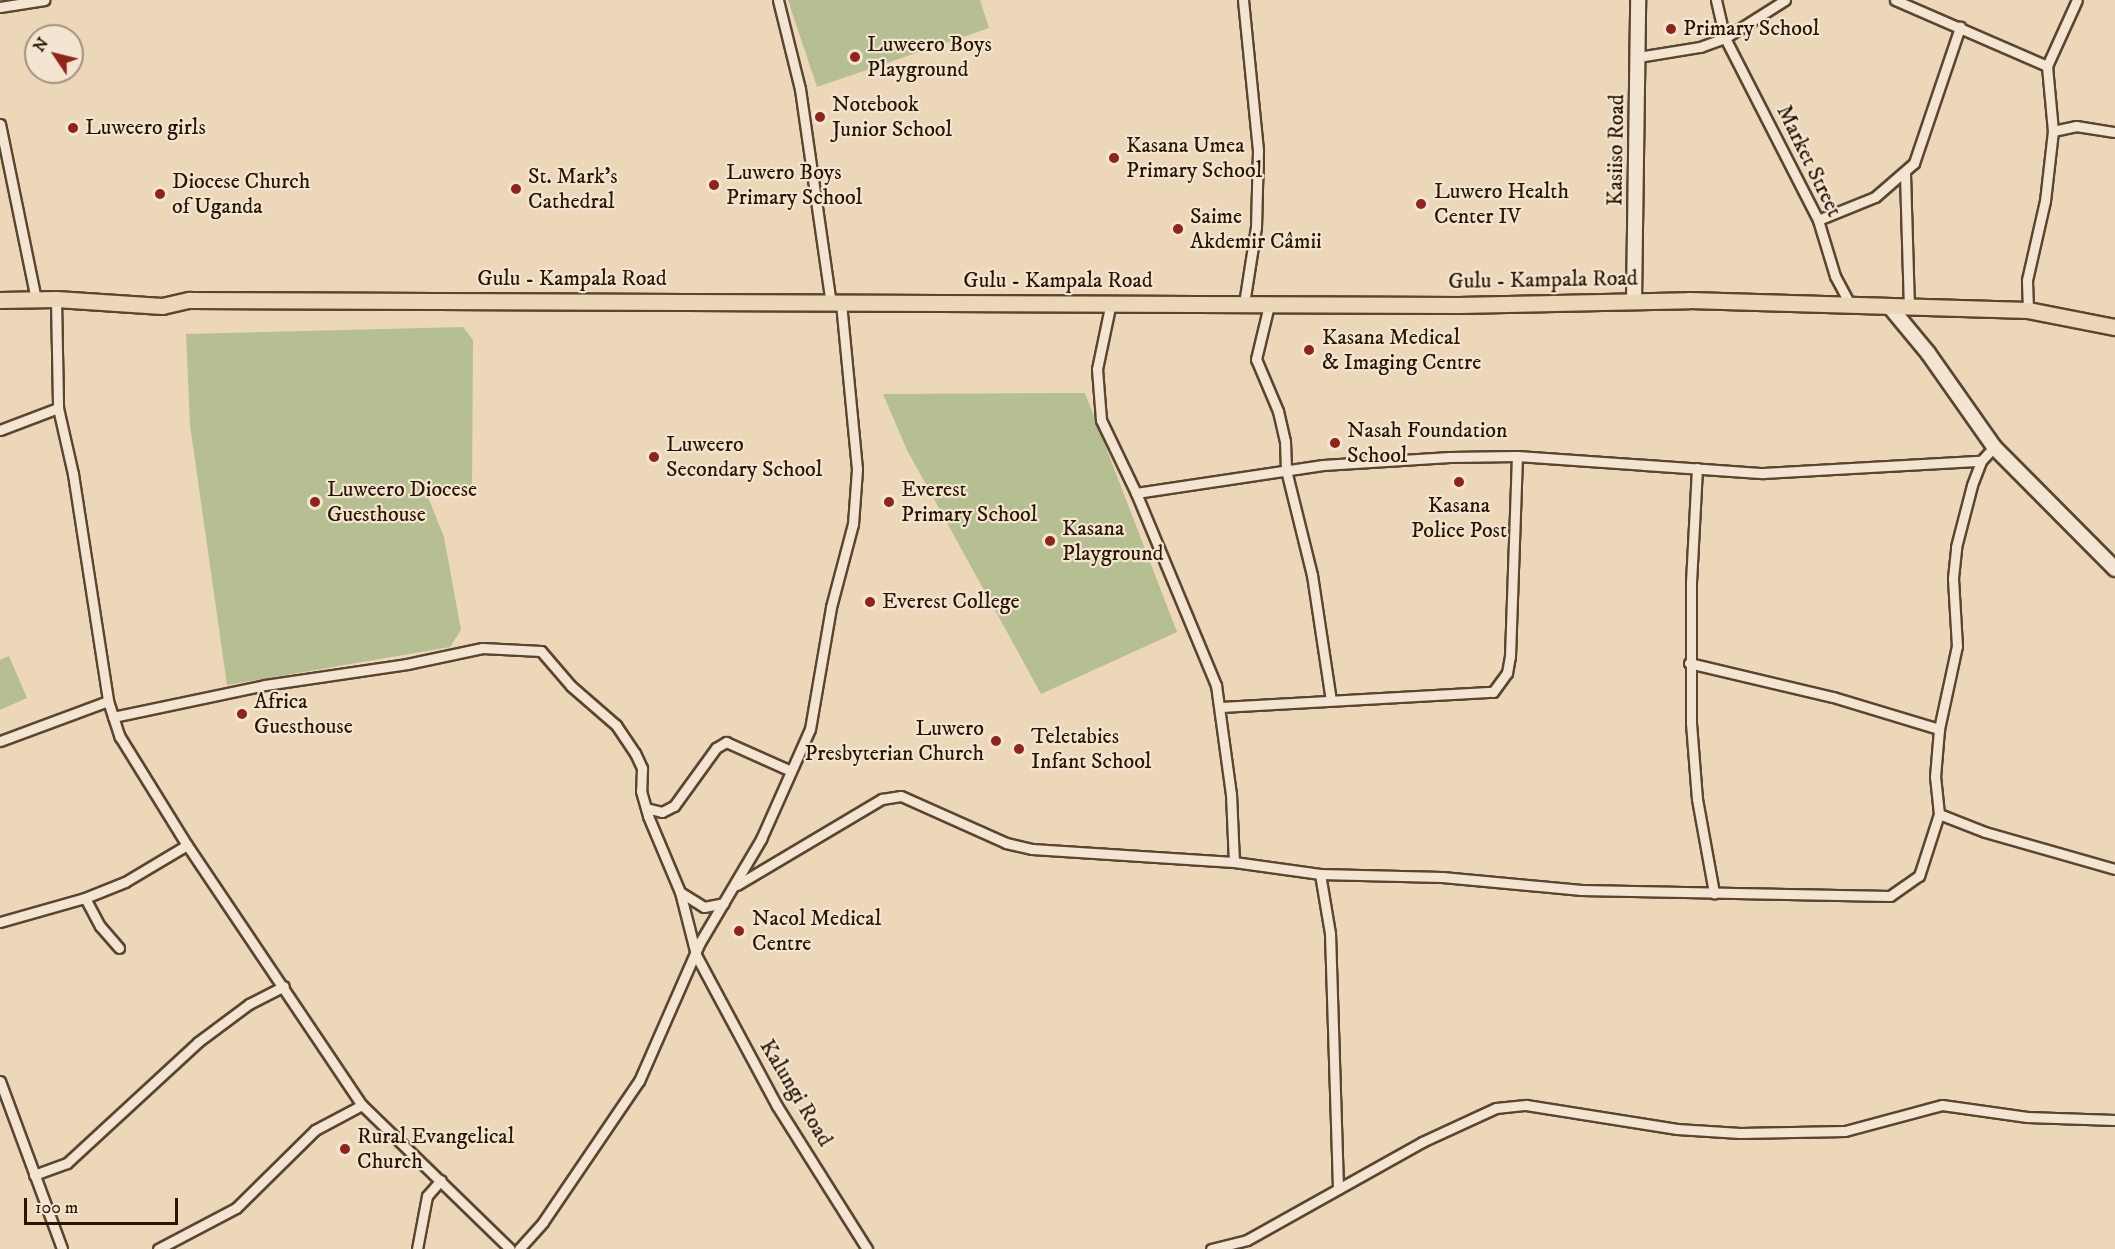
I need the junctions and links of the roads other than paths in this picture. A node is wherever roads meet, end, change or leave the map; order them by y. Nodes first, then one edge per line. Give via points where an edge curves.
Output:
1 (44, 0) edge
2 (778, 0) edge
3 (1243, 0) edge
4 (1638, 0) edge
5 (1716, 0) edge
6 (1785, 0) edge
7 (1895, 0) edge
8 (2077, 0) edge
9 (0, 7) edge
10 (1960, 27) junction
11 (1725, 38) junction
12 (1638, 57) junction
13 (2047, 66) junction
14 (0, 124) edge
15 (2053, 131) junction
16 (2115, 132) edge
17 (1905, 174) junction
18 (1818, 220) junction
19 (56, 299) junction
20 (0, 300) edge
21 (36, 300) junction
22 (1634, 301) junction
23 (1111, 302) junction
24 (836, 304) junction
25 (1244, 304) junction
26 (1850, 304) junction
27 (1269, 305) junction
28 (1890, 307) junction
29 (1908, 308) junction
30 (2028, 310) junction
31 (2115, 327) edge
32 (58, 408) junction
33 (0, 430) edge
34 (1994, 447) junction
35 (1517, 456) junction
36 (1981, 461) junction
37 (1697, 468) junction
38 (1286, 470) junction
39 (1136, 493) junction
40 (2115, 569) edge
41 (1689, 663) junction
42 (1332, 700) junction
43 (108, 701) junction
44 (1221, 707) junction
45 (113, 717) junction
46 (1940, 729) junction
47 (0, 741) edge
48 (789, 770) junction
49 (646, 808) junction
50 (1939, 814) junction
51 (187, 845) junction
52 (1234, 862) junction
53 (2115, 869) edge
54 (1320, 874) junction
55 (737, 885) junction
56 (680, 892) junction
57 (1714, 893) junction
58 (85, 898) junction
59 (724, 903) junction
60 (0, 922) edge
61 (119, 948) dead end
62 (696, 955) junction
63 (284, 986) junction
64 (1, 1088) edge
65 (362, 1104) junction
66 (2115, 1120) edge
67 (34, 1175) junction
68 (441, 1180) junction
69 (1338, 1189) junction
70 (62, 1249) edge
71 (158, 1249) edge
72 (417, 1249) edge
73 (510, 1249) edge
74 (519, 1249) edge
75 (867, 1249) edge
76 (1211, 1249) edge

1 - 9 street
2 - 24 street via 800,89
3 - 25 street via 1258,151 1256,227
4 - 12 street, Kasiiso Road
5 - 11 street, Market Street
6 - 11 street
7 - 10 street
8 - 13 street
10 - 13 street
10 - 17 street via 1924,143
11 - 12 street via 1700,47
11 - 18 street, Market Street
12 - 22 street, Kasiiso Road
13 - 15 street
14 - 21 street
15 - 16 street via 2076,126
15 - 30 street via 2044,201 2027,280
17 - 18 street via 1875,197
17 - 29 street
18 - 26 street, Market Street via 1835,276
19 - 21 main road, Gulu - Kampala Road
19 - 24 main road, Gulu - Kampala Road via 162,306 189,300
19 - 32 street
20 - 21 main road, Gulu - Kampala Road
22 - 26 main road, Gulu - Kampala Road
22 - 27 main road, Gulu - Kampala Road
23 - 24 main road, Gulu - Kampala Road
23 - 25 main road, Gulu - Kampala Road
23 - 39 street via 1097,369 1098,406 1109,442
24 - 48 street via 857,469 853,524 831,607 810,729
25 - 27 main road, Gulu - Kampala Road
26 - 28 main road, Gulu - Kampala Road
27 - 38 street via 1256,359 1278,411
28 - 29 main road, Gulu - Kampala Road
28 - 34 street via 1942,371
29 - 30 main road, Gulu - Kampala Road
30 - 31 main road, Gulu - Kampala Road
32 - 33 street
32 - 43 street via 73,474
34 - 36 street
34 - 40 street
35 - 37 street
35 - 38 street
35 - 42 street via 1510,656 1500,683 1493,692 1460,696
36 - 37 street via 1763,473
36 - 46 street via 1956,548 1953,578 1957,646
37 - 41 street
38 - 39 street
38 - 42 street via 1312,575
39 - 44 street via 1208,664
41 - 46 street via 1833,697
41 - 57 street via 1697,799
42 - 44 street
43 - 45 street
43 - 47 street
44 - 52 street via 1235,828
45 - 49 street, Kalungi Road via 265,685 407,664 482,648 535,649 546,655 563,678 616,725 642,768
45 - 51 street via 133,761
46 - 50 street via 1935,777
48 - 49 street via 726,742 716,748 674,806 662,812
48 - 55 street
49 - 56 street, Kalungi Road
50 - 53 street via 1985,832
50 - 57 street via 1919,876 1890,897
51 - 58 street via 124,882
51 - 63 street
52 - 54 street
52 - 55 street via 1032,849 1006,843 914,800 891,796
54 - 57 street
54 - 69 street via 1330,933
55 - 59 street
56 - 59 street via 697,905
56 - 62 street, Kalungi Road
58 - 60 street
58 - 61 street via 100,926
59 - 62 street
62 - 74 street via 639,1081 543,1222
62 - 75 street, Kalungi Road via 777,1106
63 - 65 street
63 - 67 street via 249,1004 198,1042 67,1163
64 - 67 street
65 - 68 street
65 - 71 street via 315,1130 236,1208
66 - 69 street via 2028,1117 1942,1105 1845,1131 1740,1133 1677,1129 1526,1105 1496,1108 1422,1142
67 - 70 street
68 - 72 street via 427,1196
68 - 73 street
69 - 76 street via 1247,1240

